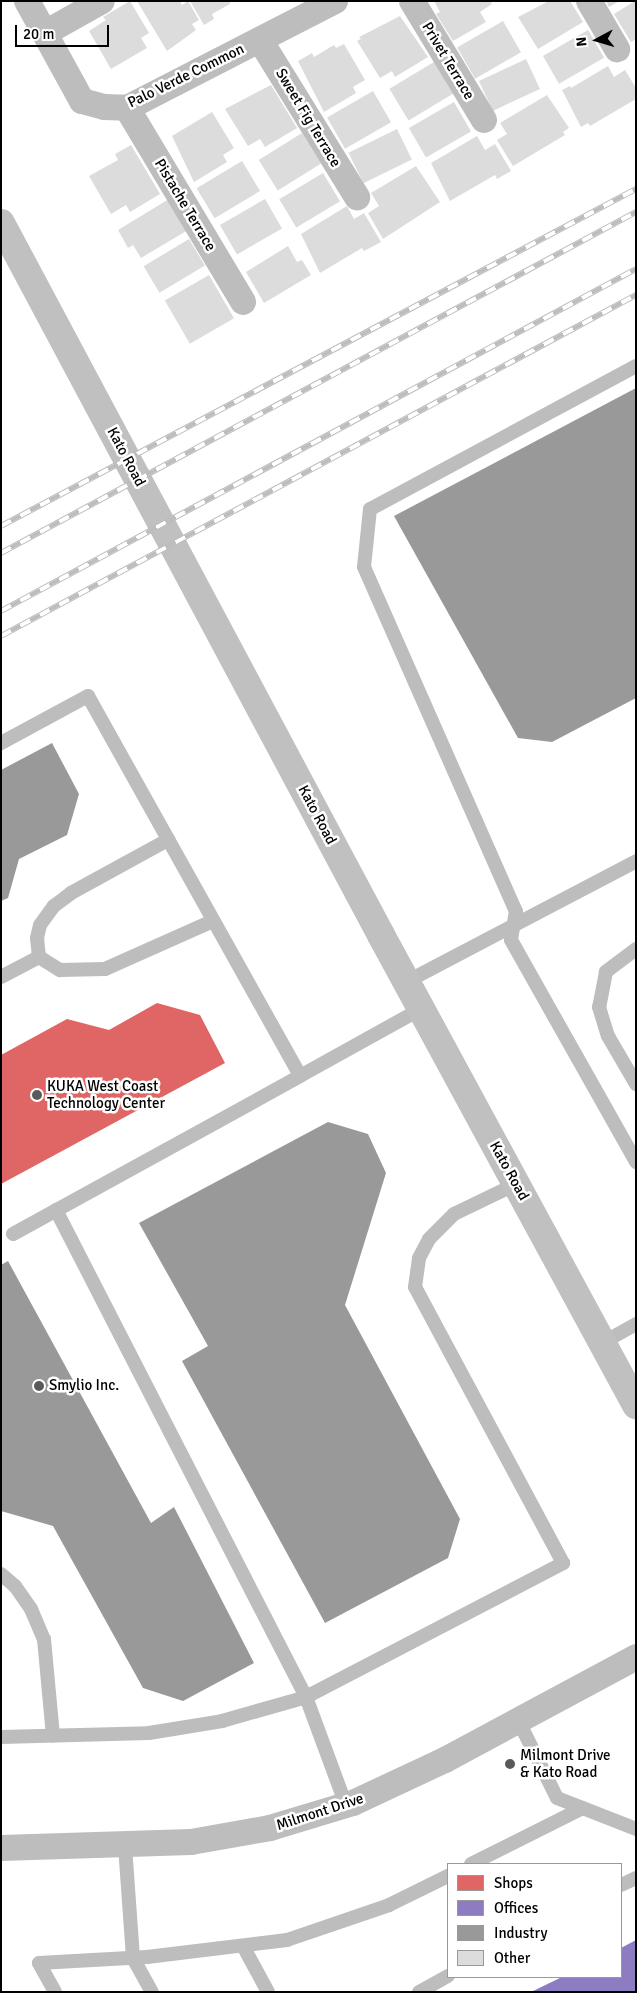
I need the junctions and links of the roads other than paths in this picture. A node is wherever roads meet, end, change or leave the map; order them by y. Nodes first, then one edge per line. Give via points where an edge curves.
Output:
1 (27, 1) edge
2 (102, 1) edge
3 (335, 1) edge
4 (412, 1) edge
5 (589, 1) edge
6 (45, 34) junction
7 (260, 40) junction
8 (617, 49) dead end
9 (127, 108) junction
10 (484, 120) dead end
11 (357, 197) dead end
12 (1, 223) edge
13 (243, 302) dead end
14 (636, 366) edge
15 (1, 743) edge
16 (168, 840) junction
17 (636, 861) edge
18 (213, 920) junction
19 (514, 926) junction
20 (636, 949) edge
21 (39, 958) junction
22 (1, 978) edge
23 (406, 982) junction
24 (421, 1009) junction
25 (300, 1076) junction
26 (636, 1084) edge
27 (636, 1162) edge
28 (516, 1184) junction
29 (56, 1210) junction
30 (13, 1234) dead end
31 (636, 1324) edge
32 (602, 1343) junction
33 (636, 1405) edge
34 (1, 1574) edge
35 (636, 1657) edge
36 (306, 1697) junction
37 (518, 1720) junction
38 (52, 1736) junction
39 (1, 1737) edge
40 (346, 1805) junction
41 (583, 1808) junction
42 (636, 1829) edge
43 (125, 1846) junction
44 (1, 1848) edge
45 (473, 1863) edge
46 (447, 1877) edge
47 (636, 1878) edge
48 (622, 1885) edge
49 (243, 1946) junction
50 (133, 1958) junction
51 (447, 1977) edge
52 (55, 1992) edge
53 (152, 1992) edge
54 (268, 1992) edge
55 (418, 1992) edge

1 - 6 street, Palo Verde Common
2 - 6 street
3 - 7 street, Palo Verde Common
4 - 10 street, Privet Terrace
5 - 8 street
6 - 9 street, Palo Verde Common via 82,101 104,108
7 - 9 street, Palo Verde Common
7 - 11 street, Sweet Fig Terrace
9 - 13 street, Pistache Terrace
12 - 23 street, Kato Road
14 - 19 lane via 370,509 364,567 516,911
15 - 16 lane via 88,696
16 - 18 lane
16 - 21 lane via 71,893 54,906 40,924 37,938
17 - 19 lane
18 - 21 lane via 105,969 60,970
18 - 25 lane
19 - 23 lane
19 - 27 lane via 511,940
20 - 26 lane via 606,972 599,1007 608,1036
21 - 22 lane
23 - 24 street, Kato Road
24 - 25 lane
24 - 28 street, Kato Road
25 - 29 lane
28 - 32 street, Kato Road
28 - 36 lane via 454,1214 429,1239 419,1258 416,1287 563,1563
29 - 30 lane
29 - 36 lane
31 - 32 lane
32 - 33 street, Kato Road
34 - 38 lane via 15,1586 31,1609 44,1639
35 - 37 street, Milmont Drive
36 - 38 lane via 222,1721 149,1734
36 - 40 lane
37 - 40 street, Milmont Drive via 445,1760
37 - 41 lane via 557,1798
38 - 39 lane
40 - 43 street, Milmont Drive via 270,1828 191,1842
41 - 42 lane
41 - 45 lane
43 - 44 street, Milmont Drive
43 - 50 lane
46 - 49 lane via 389,1906 287,1940
47 - 48 lane
49 - 50 lane
49 - 54 lane
50 - 52 lane via 39,1963
50 - 53 lane
51 - 55 lane

